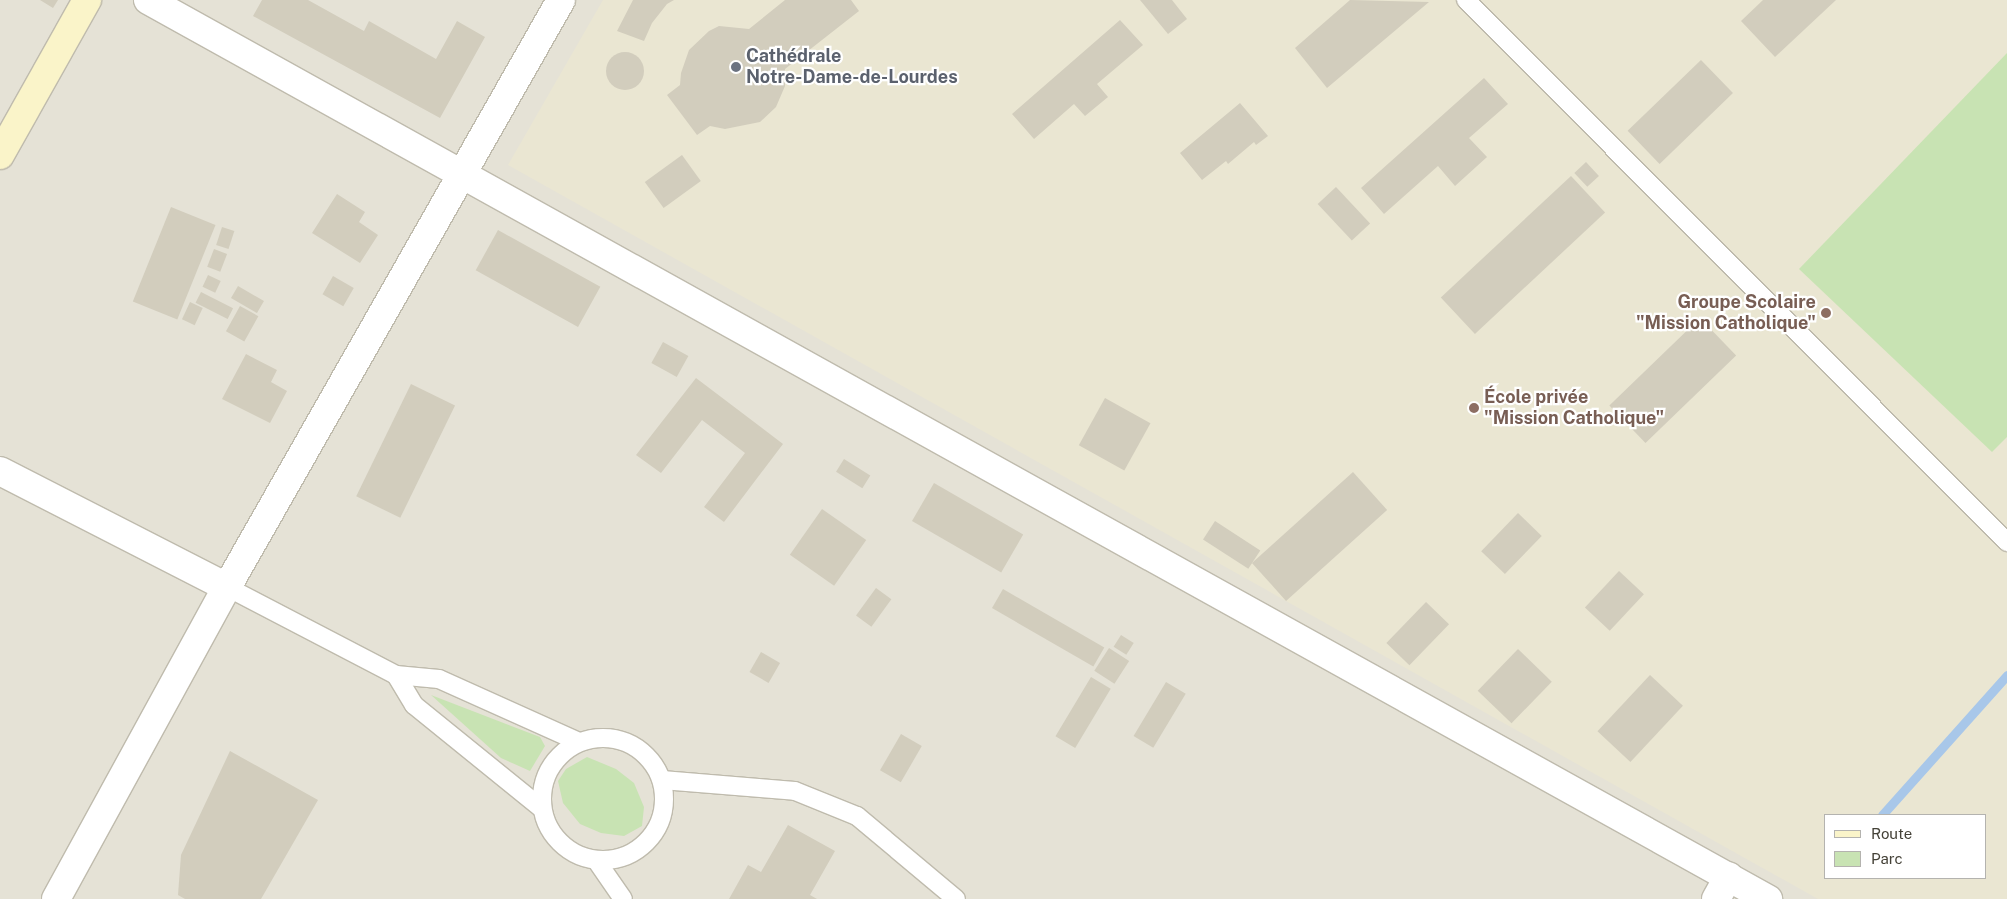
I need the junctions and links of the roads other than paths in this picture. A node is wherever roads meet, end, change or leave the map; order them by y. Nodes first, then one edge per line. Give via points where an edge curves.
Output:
1 (87, 0) edge
2 (148, 0) edge
3 (561, 0) edge
4 (1466, 0) edge
5 (0, 155) edge
6 (463, 174) junction
7 (0, 472) edge
8 (2007, 542) edge
9 (227, 587) junction
10 (396, 675) junction
11 (579, 742) junction
12 (662, 780) junction
13 (540, 807) junction
14 (596, 860) junction
15 (1722, 888) edge
16 (56, 899) edge
17 (623, 899) edge
18 (956, 899) edge
19 (1768, 899) edge

1 - 5 street
2 - 6 street
3 - 6 street
4 - 8 lane
6 - 9 street
6 - 15 street
7 - 9 street
9 - 10 lane
9 - 16 street
10 - 11 lane via 439,679
10 - 13 lane via 414,705
11 - 12 lane via 599,737 626,742 653,762
11 - 13 lane via 562,753 549,768
12 - 14 lane via 665,800 651,837 629,854 617,859
12 - 18 lane via 795,791 857,816
13 - 14 lane via 560,844 577,855
14 - 17 lane
15 - 19 street

